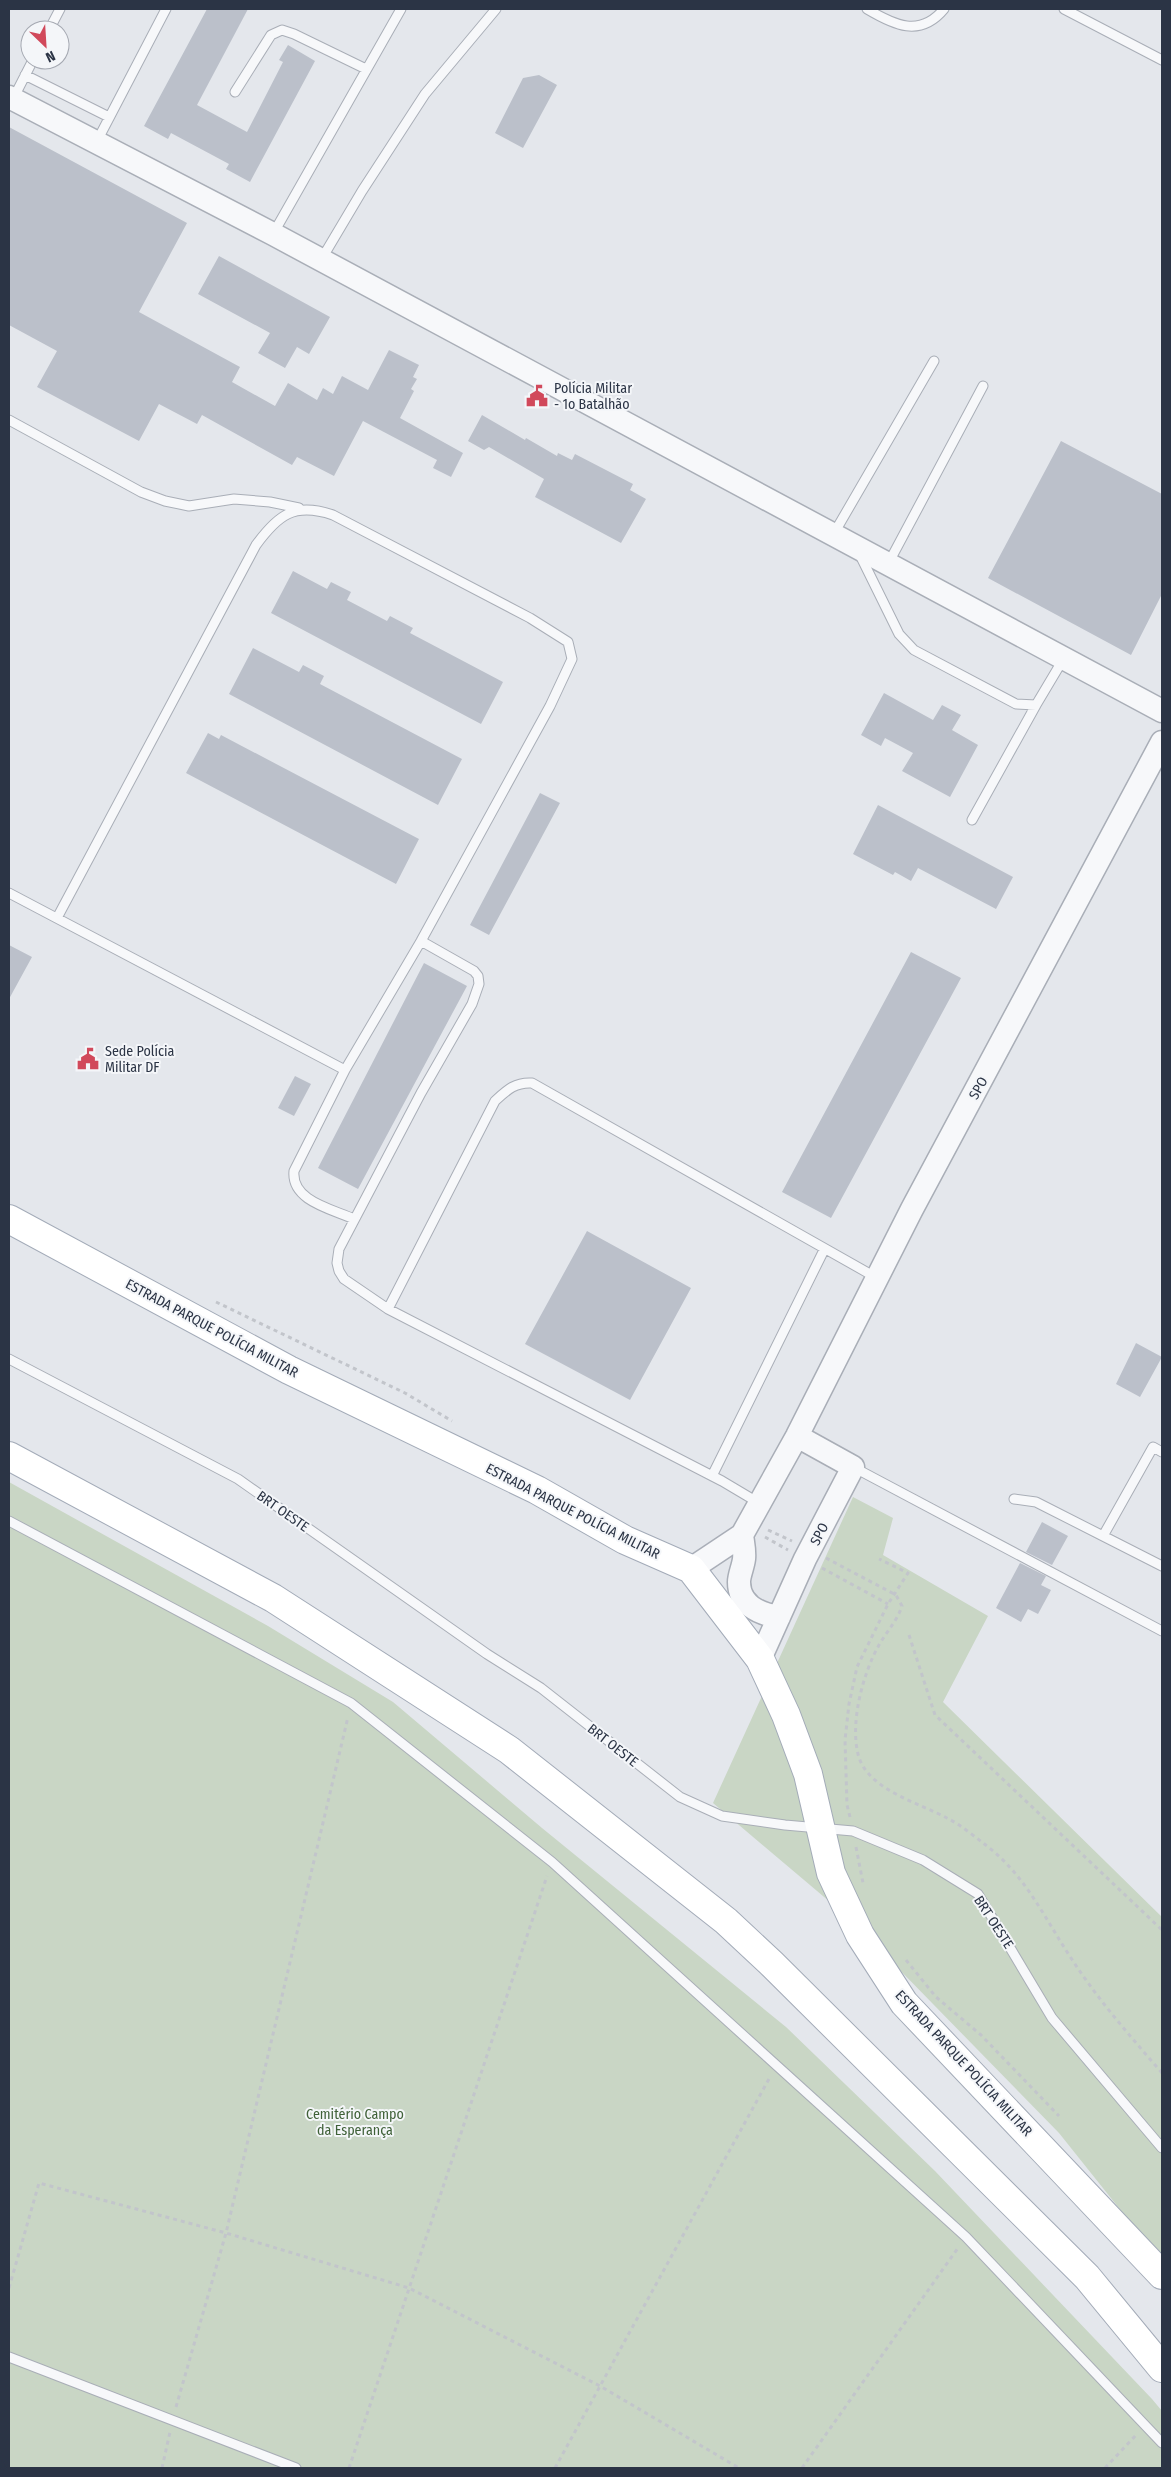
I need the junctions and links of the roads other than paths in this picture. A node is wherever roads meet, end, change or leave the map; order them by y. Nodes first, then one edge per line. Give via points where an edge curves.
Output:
1 (166, 9) edge
2 (401, 9) edge
3 (496, 9) edge
4 (867, 9) edge
5 (944, 9) edge
6 (1064, 9) edge
7 (1162, 60) edge
8 (366, 69) junction
9 (28, 70) edge
10 (25, 75) junction
11 (235, 92) dead end
12 (11, 98) edge
13 (110, 117) junction
14 (96, 143) junction
15 (274, 234) junction
16 (322, 260) junction
17 (934, 361) dead end
18 (983, 386) dead end
19 (9, 420) edge
20 (304, 509) junction
21 (833, 535) junction
22 (856, 548) junction
23 (888, 564) junction
24 (1064, 658) junction
25 (1036, 704) junction
26 (1162, 710) edge
27 (1162, 742) edge
28 (972, 820) dead end
29 (9, 893) edge
30 (56, 918) junction
31 (420, 941) junction
32 (345, 1070) junction
33 (9, 1219) edge
34 (354, 1219) junction
35 (824, 1250) junction
36 (877, 1278) junction
37 (388, 1308) junction
38 (9, 1359) edge
39 (797, 1436) junction
40 (1162, 1452) edge
41 (9, 1456) edge
42 (853, 1467) junction
43 (712, 1476) junction
44 (1014, 1499) dead end
45 (759, 1504) junction
46 (9, 1521) edge
47 (742, 1535) junction
48 (1103, 1536) junction
49 (1162, 1566) edge
50 (691, 1569) junction
51 (779, 1617) junction
52 (1162, 1631) edge
53 (760, 1659) junction
54 (821, 1828) junction
55 (1162, 2148) edge
56 (1162, 2275) edge
57 (1087, 2277) junction
58 (1162, 2336) edge
59 (9, 2357) edge
60 (1162, 2368) edge
61 (1162, 2443) edge
62 (296, 2468) edge

1 - 13 lane
2 - 8 lane
3 - 16 lane via 424,94
4 - 5 lane via 908,28 924,24
6 - 7 lane
8 - 11 lane via 282,30 271,35
8 - 15 lane
9 - 10 lane
10 - 12 lane
10 - 13 lane
12 - 14 street
13 - 14 lane
14 - 15 street
15 - 16 street
16 - 21 street
17 - 21 lane
18 - 23 lane
19 - 20 lane via 141,492 165,501 189,506 234,499
20 - 30 lane via 290,511 278,518 256,545
20 - 31 lane via 332,515 448,573 530,618 568,642 570,648 571,664 557,692
21 - 22 street
22 - 23 street
22 - 25 lane via 899,634 914,650 1016,704
23 - 24 street
24 - 25 lane
24 - 26 street
25 - 28 lane
27 - 36 street, SPO
29 - 30 lane
30 - 32 lane
31 - 32 lane
31 - 34 lane via 474,970 480,984
32 - 34 lane via 294,1176 302,1196
33 - 50 main road, ESTRADA PARQUE POLÍCIA MILITAR via 289,1370 537,1490 625,1540
34 - 37 lane via 339,1249 339,1270 344,1279
35 - 36 lane
35 - 37 lane via 532,1084 520,1083 508,1088 495,1101
35 - 43 lane
36 - 39 street, SPO
37 - 43 lane
38 - 54 lane, BRT OESTE via 238,1480 540,1688 680,1797 722,1816
39 - 42 street
39 - 45 street, SPO
40 - 48 lane via 1153,1447
41 - 57 main road via 273,1598 509,1750 726,1921
42 - 51 street, SPO
42 - 52 lane
43 - 45 lane
44 - 48 lane via 1036,1502
45 - 47 street, SPO
46 - 61 lane via 352,1703 552,1862 966,2237
47 - 50 street, SPO
47 - 51 street via 744,1557 738,1581 741,1597 765,1615
48 - 49 lane
50 - 53 main road, ESTRADA PARQUE POLÍCIA MILITAR
51 - 53 street, SPO
53 - 54 main road, ESTRADA PARQUE POLÍCIA MILITAR via 808,1774
54 - 55 lane, BRT OESTE via 853,1831 923,1860 978,1894 1052,2018
54 - 56 main road, ESTRADA PARQUE POLÍCIA MILITAR via 831,1873 860,1935 904,2003
57 - 58 main road via 1151,2333
57 - 60 main road
59 - 62 lane

